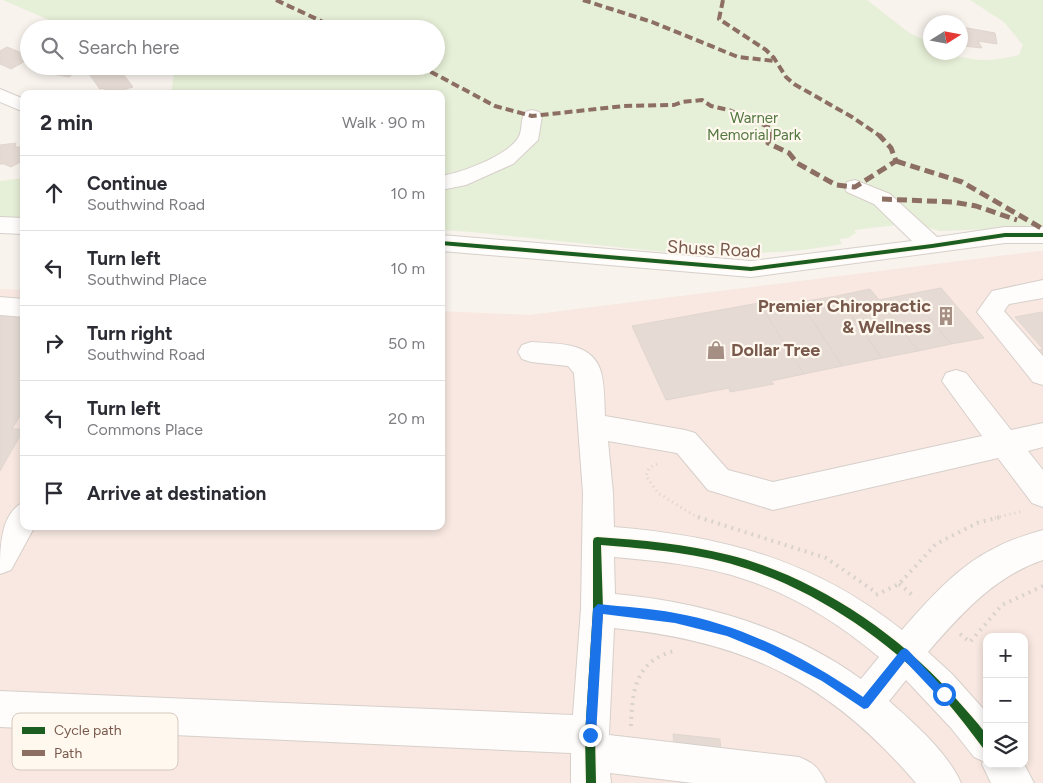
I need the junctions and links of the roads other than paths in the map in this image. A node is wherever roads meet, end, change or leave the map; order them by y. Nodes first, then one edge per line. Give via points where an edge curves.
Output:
1 (0, 95) edge
2 (20, 104) edge
3 (532, 116) dead end
4 (445, 182) edge
5 (855, 187) dead end
6 (0, 225) edge
7 (20, 226) edge
8 (1043, 235) edge
9 (445, 243) edge
10 (932, 246) junction
11 (1043, 289) edge
12 (0, 306) edge
13 (20, 308) edge
14 (531, 352) dead end
15 (1043, 374) edge
16 (956, 381) dead end
17 (592, 426) junction
18 (1043, 436) edge
19 (1005, 444) junction
20 (1036, 501) edge
21 (20, 523) edge
22 (597, 541) junction
23 (1043, 545) edge
24 (0, 559) edge
25 (598, 609) junction
26 (905, 653) junction
27 (864, 704) junction
28 (0, 709) edge
29 (49, 713) edge
30 (178, 723) edge
31 (983, 738) edge
32 (591, 757) edge
33 (1004, 768) edge
34 (806, 783) edge
35 (941, 783) edge
36 (1014, 783) edge

1 - 2 street
3 - 4 street via 528,140 506,160
5 - 10 street via 882,199
6 - 7 street
8 - 10 street, Shuss Road via 1005,235
9 - 10 street, Shuss Road via 751,269
11 - 15 street via 1001,297 990,312
12 - 13 street
14 - 17 street via 575,357 587,370
16 - 19 street
17 - 19 street via 685,442 719,481 773,496
17 - 22 street via 598,493
18 - 19 street
19 - 20 street
21 - 24 street
22 - 25 street
22 - 26 street via 665,546 746,564 824,598
23 - 26 street via 999,563 967,588
25 - 27 street via 675,618 727,630 826,678
25 - 32 street
26 - 27 street
26 - 31 street
27 - 35 street via 903,740
28 - 29 street
30 - 32 street
32 - 34 street via 628,756 799,776
33 - 36 street

